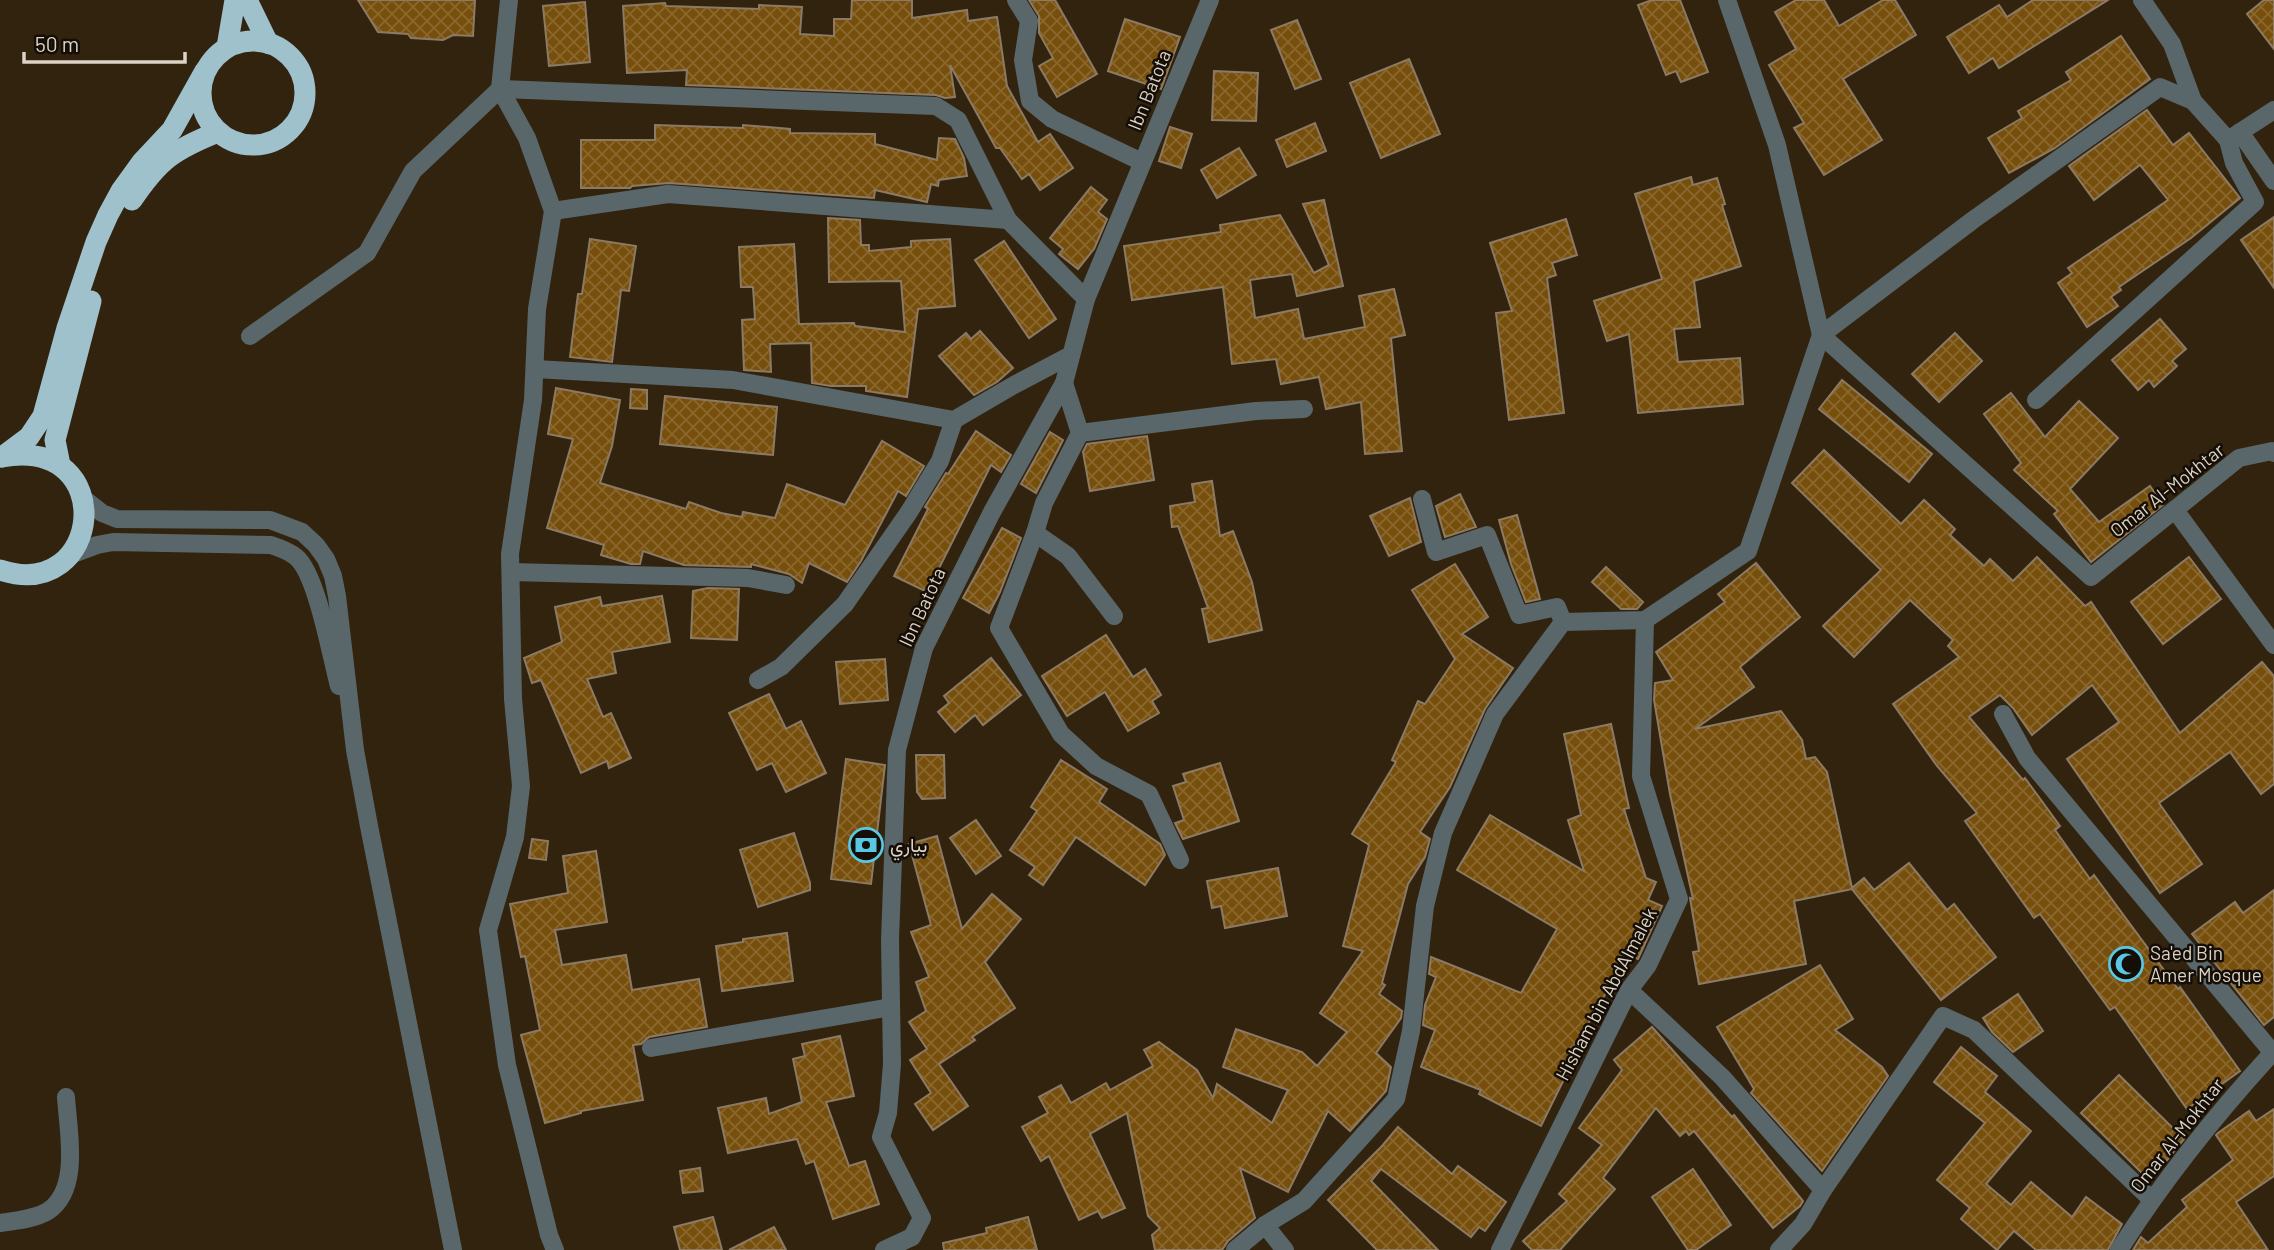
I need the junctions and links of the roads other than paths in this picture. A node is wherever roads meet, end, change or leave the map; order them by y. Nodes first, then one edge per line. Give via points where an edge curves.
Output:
1 (235, 0) edge
2 (247, 0) edge
3 (509, 0) edge
4 (1016, 0) edge
5 (1210, 0) edge
6 (1727, 0) edge
7 (2142, 0) edge
8 (268, 43) junction
9 (227, 47) junction
10 (205, 71) junction
11 (500, 89) junction
12 (2193, 101) junction
13 (2274, 110) edge
14 (218, 132) junction
15 (2234, 136) junction
16 (1142, 162) junction
17 (2274, 181) edge
18 (553, 211) junction
19 (1008, 220) junction
20 (1086, 299) junction
21 (1821, 335) junction
22 (250, 336) dead end
23 (1071, 355) junction
24 (535, 369) junction
25 (1064, 383) junction
26 (2036, 400) dead end
27 (1304, 409) dead end
28 (954, 420) junction
29 (1080, 433) junction
30 (2274, 453) edge
31 (1, 458) edge
32 (60, 466) junction
33 (83, 498) junction
34 (1422, 499) dead end
35 (2175, 510) junction
36 (1035, 533) junction
37 (70, 555) junction
38 (0, 570) edge
39 (511, 572) junction
40 (36, 575) junction
41 (786, 585) dead end
42 (0, 591) edge
43 (1114, 616) dead end
44 (1645, 620) junction
45 (1563, 622) junction
46 (2274, 645) edge
47 (758, 680) dead end
48 (2003, 714) dead end
49 (355, 750) junction
50 (1180, 860) dead end
51 (1629, 990) junction
52 (891, 1007) junction
53 (651, 1048) dead end
54 (2273, 1052) edge
55 (66, 1097) dead end
56 (1823, 1190) junction
57 (2151, 1199) junction
58 (0, 1223) edge
59 (1265, 1225) junction
60 (453, 1250) edge
61 (555, 1250) edge
62 (884, 1250) edge
63 (1235, 1250) edge
64 (1285, 1250) edge
65 (1500, 1250) edge
66 (1779, 1250) edge
67 (2119, 1250) edge

1 - 9 highway
2 - 8 highway
3 - 11 street
4 - 16 street via 1030,21 1023,60 1030,102 1052,118
5 - 16 street, Ibn Batota
6 - 21 street via 1777,145
7 - 12 street via 2172,44
8 - 9 highway via 242,42
8 - 14 highway via 289,54 299,67 306,91 302,116 279,140 263,146 247,146
9 - 10 highway
10 - 14 highway via 201,104
10 - 31 highway via 172,130 142,162 108,215 67,328 43,416 29,437
11 - 18 street via 527,138
11 - 19 street via 936,106 958,120
11 - 22 street via 413,170 367,253
12 - 15 street
12 - 21 street via 2160,88
13 - 15 street
14 - 32 highway via 163,160 126,209 108,246 55,440
15 - 17 street
15 - 26 street via 2234,163 2255,202
16 - 20 street, Ibn Batota
18 - 19 street via 668,194
18 - 24 street via 537,309
19 - 20 street
20 - 23 street, Ibn Batota
21 - 35 street, Omar Al-Mokhtar via 2091,576
21 - 44 street via 1748,551
23 - 25 street, Ibn Batota
23 - 28 street
24 - 28 street via 733,380
24 - 39 street
25 - 29 street
25 - 52 street, Ibn Batota via 992,512 920,661 897,750
27 - 29 street
28 - 47 street via 940,461 853,593 781,667
29 - 36 street via 1044,503
30 - 35 street, Omar Al-Mokhtar via 2239,458
31 - 32 highway via 42,456
32 - 33 highway
33 - 37 highway via 85,518
33 - 49 street via 117,519 279,522 302,532 326,559 333,576
34 - 45 street via 1436,552 1487,535 1519,615 1558,607
35 - 46 street
36 - 43 street via 1069,556
36 - 50 street via 999,628 1061,734 1096,766 1149,793
37 - 40 highway
37 - 49 street via 113,542 271,545 297,557 313,587
38 - 40 highway
39 - 41 street via 748,578
39 - 61 street via 513,699 521,786 514,836 488,930 507,1065
40 - 42 highway
44 - 45 street
44 - 51 street, Hisham bin AbdAlmalek via 1641,776 1679,900 1648,965
45 - 59 street via 1494,714 1443,833 1425,906 1411,1031 1396,1099 1304,1201
48 - 54 street via 2027,758
49 - 60 street
51 - 56 street via 1722,1077
51 - 65 street, Hisham bin AbdAlmalek
52 - 53 street
52 - 62 street, Ibn Batota via 892,1064 881,1137 922,1218 912,1237
54 - 57 street, Omar Al-Mokhtar
55 - 58 street via 71,1176 63,1194 48,1211
56 - 57 street via 1943,1016 1974,1030
56 - 66 street via 1803,1224
57 - 67 street, Omar Al-Mokhtar
59 - 63 street
59 - 64 street

